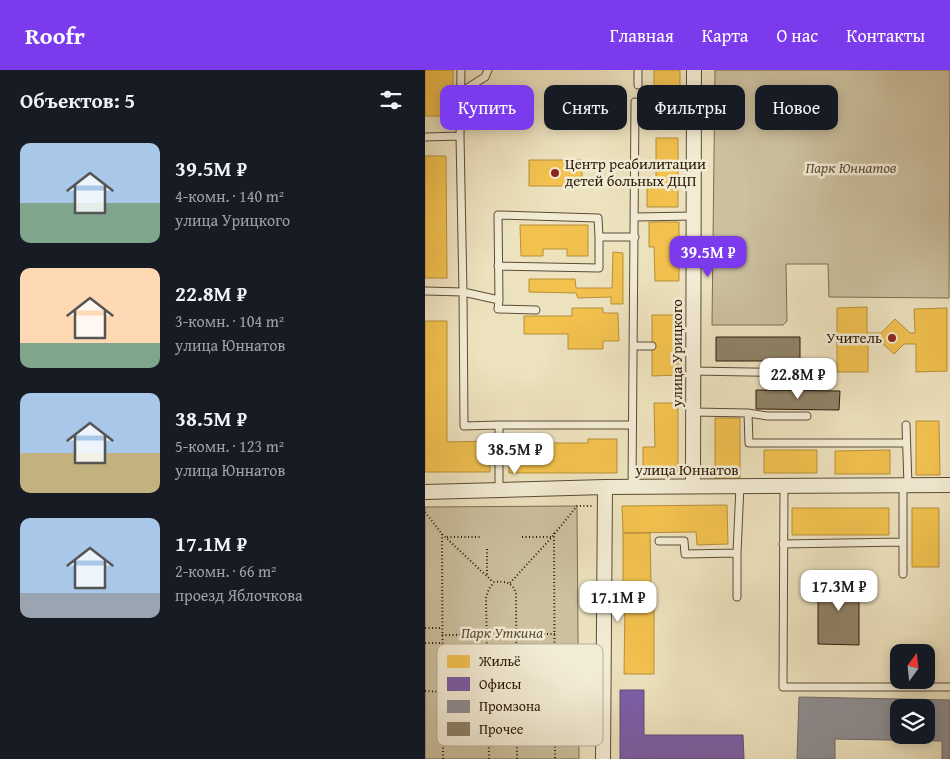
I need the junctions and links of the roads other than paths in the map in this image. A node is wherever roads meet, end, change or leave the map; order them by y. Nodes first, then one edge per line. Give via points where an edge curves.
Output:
1 (461, 70) edge
2 (488, 70) edge
3 (638, 70) edge
4 (694, 70) edge
5 (461, 85) edge
6 (472, 85) edge
7 (638, 85) dead end
8 (635, 102) dead end
9 (460, 130) edge
10 (460, 136) junction
11 (425, 137) edge
12 (694, 216) junction
13 (635, 217) junction
14 (599, 237) junction
15 (635, 237) junction
16 (498, 266) junction
17 (425, 291) edge
18 (463, 292) junction
19 (499, 300) junction
20 (536, 310) dead end
21 (634, 346) junction
22 (652, 346) dead end
23 (693, 371) junction
24 (816, 373) dead end
25 (693, 412) junction
26 (748, 413) junction
27 (807, 416) dead end
28 (499, 425) junction
29 (632, 425) junction
30 (906, 425) dead end
31 (906, 443) junction
32 (905, 485) junction
33 (950, 485) edge
34 (693, 486) junction
35 (740, 486) junction
36 (784, 486) junction
37 (605, 487) junction
38 (632, 487) junction
39 (499, 490) junction
40 (425, 492) edge
41 (659, 541) dead end
42 (902, 542) junction
43 (783, 544) junction
44 (737, 553) junction
45 (903, 574) dead end
46 (737, 597) dead end
47 (950, 687) edge
48 (603, 759) edge

1 - 5 lane
2 - 6 lane via 485,77
3 - 7 lane
4 - 12 street, улица Урицкого
8 - 13 lane
9 - 10 lane
10 - 11 lane
10 - 18 lane
12 - 13 lane
12 - 23 street, улица Урицкого
13 - 15 lane
14 - 15 lane
14 - 16 lane via 599,268
14 - 16 lane via 598,218 498,215
15 - 21 lane
16 - 19 lane
17 - 18 lane
18 - 19 lane
18 - 28 lane via 463,426
19 - 20 lane via 498,309
21 - 22 lane
21 - 29 lane
23 - 24 lane
23 - 25 street, улица Урицкого
25 - 26 lane
25 - 34 street, улица Урицкого
26 - 27 lane
26 - 31 lane via 749,443
28 - 29 lane
28 - 39 lane
29 - 38 lane
30 - 31 lane
31 - 32 lane
32 - 33 street, улица Юннатов
32 - 36 street, улица Юннатов
32 - 42 lane
34 - 35 street, улица Юннатов
34 - 38 street, улица Юннатов
35 - 36 street, улица Юннатов
35 - 44 lane
36 - 43 lane
37 - 38 street, улица Юннатов
37 - 39 street, улица Юннатов
37 - 48 street
39 - 40 street, улица Юннатов
41 - 44 lane via 685,541 685,554
42 - 43 lane
42 - 45 lane
43 - 47 lane via 783,687
44 - 46 lane

